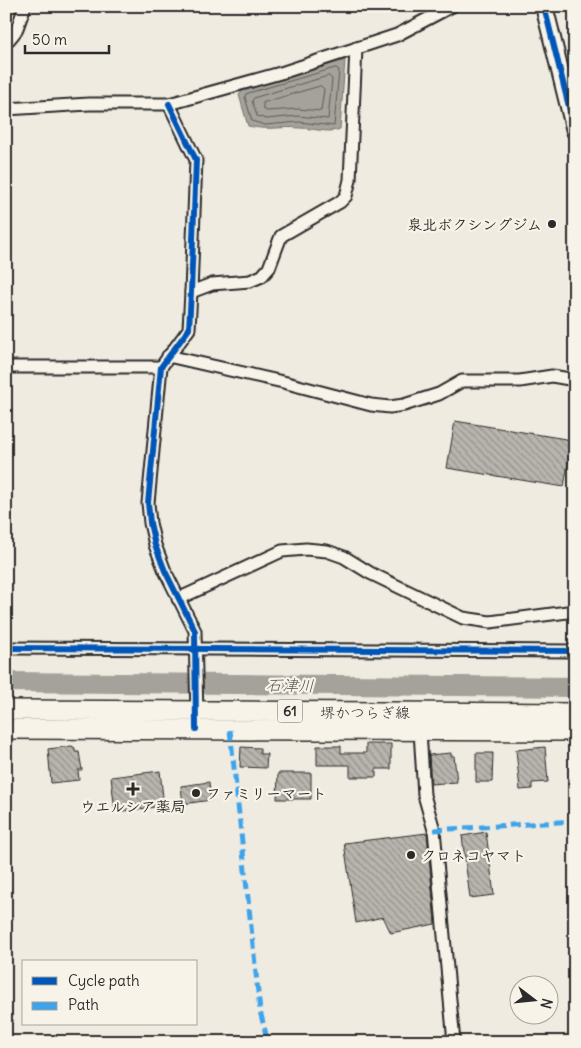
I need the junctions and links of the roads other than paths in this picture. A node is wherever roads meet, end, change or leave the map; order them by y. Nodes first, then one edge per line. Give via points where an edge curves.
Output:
1 (25, 6) edge
2 (452, 6) edge
3 (544, 6) edge
4 (6, 43) edge
5 (356, 48) junction
6 (169, 104) junction
7 (6, 108) edge
8 (575, 131) edge
9 (191, 292) junction
10 (168, 356) junction
11 (6, 367) edge
12 (161, 367) junction
13 (575, 380) edge
14 (178, 600) junction
15 (575, 611) edge
16 (6, 648) edge
17 (196, 649) junction
18 (575, 650) edge
19 (6, 710) edge
20 (575, 712) edge
21 (197, 713) junction
22 (6, 729) edge
23 (420, 731) junction
24 (575, 731) edge
25 (454, 1042) edge

1 - 4 street via 16,31
2 - 5 street via 397,35
3 - 8 main road
5 - 6 street
5 - 9 street via 350,180 346,196 282,236 269,268 262,276 250,281 212,284
6 - 7 street
6 - 9 street via 196,160
9 - 10 street via 189,328
10 - 12 street
10 - 13 street via 390,407 439,394 462,381 520,381 552,376
11 - 12 street
12 - 14 street via 148,503 150,523
14 - 15 street via 282,551 306,549 327,551 344,558 463,618 490,622
14 - 17 street via 195,631
16 - 17 street
17 - 18 street
17 - 21 street
19 - 21 main road, 堺かつらぎ線 / 61
20 - 21 main road, 堺かつらぎ線 / 61
21 - 22 main road, 堺かつらぎ線 / 61
21 - 23 main road, 堺かつらぎ線 / 61
23 - 24 main road, 堺かつらぎ線 / 61
23 - 25 street via 424,794 434,830

